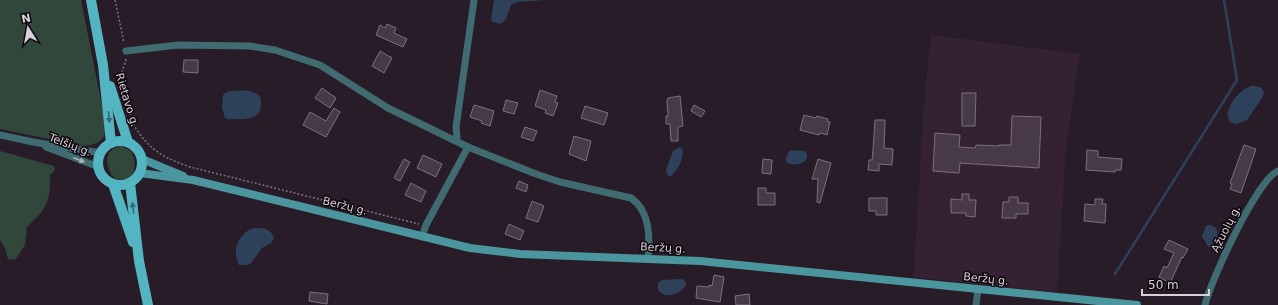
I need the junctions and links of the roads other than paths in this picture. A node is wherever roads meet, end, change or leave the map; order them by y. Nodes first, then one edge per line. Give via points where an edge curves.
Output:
1 (91, 0) edge
2 (474, 0) edge
3 (126, 51) road end
4 (103, 64) junction
5 (0, 135) edge
6 (456, 141) junction
7 (33, 142) junction
8 (128, 142) junction
9 (111, 143) junction
10 (468, 147) junction
11 (101, 153) junction
12 (142, 159) junction
13 (99, 167) junction
14 (1278, 171) edge
15 (140, 173) junction
16 (193, 180) junction
17 (130, 183) junction
18 (113, 184) junction
19 (422, 237) junction
20 (648, 258) junction
21 (139, 261) junction
22 (978, 289) junction
23 (148, 305) edge
24 (976, 305) edge
25 (1137, 305) edge
26 (1205, 305) edge

1 - 4 main road, Rietavo g.
2 - 6 street
3 - 6 street via 178,46 249,46 275,50 320,65 388,108
4 - 8 main road, Rietavo g.
4 -> 9 main road, Rietavo g.
5 - 7 street, Telšių g.
6 - 10 street
7 - 11 street, Telšių g.
7 -> 13 street, Telšių g.
8 - 9 main road, Rietavo g.
8 - 12 main road, Rietavo g. via 139,152
9 - 11 main road
10 - 19 street
10 - 20 street via 554,180 631,198 637,202 646,220 649,233
11 - 13 main road
12 - 15 main road
12 - 16 main road
13 - 18 main road via 101,174
14 - 26 street, Ąžuolų g. via 1267,180 1244,216
15 - 16 main road
15 - 17 main road
16 - 19 main road, Beržų g.
17 - 18 main road
21 -> 17 main road
18 - 21 main road
19 - 20 main road, Beržų g. via 499,252
20 - 22 main road, Beržų g. via 776,268
21 - 23 main road
22 - 24 street
22 - 25 main road, Beržų g.

